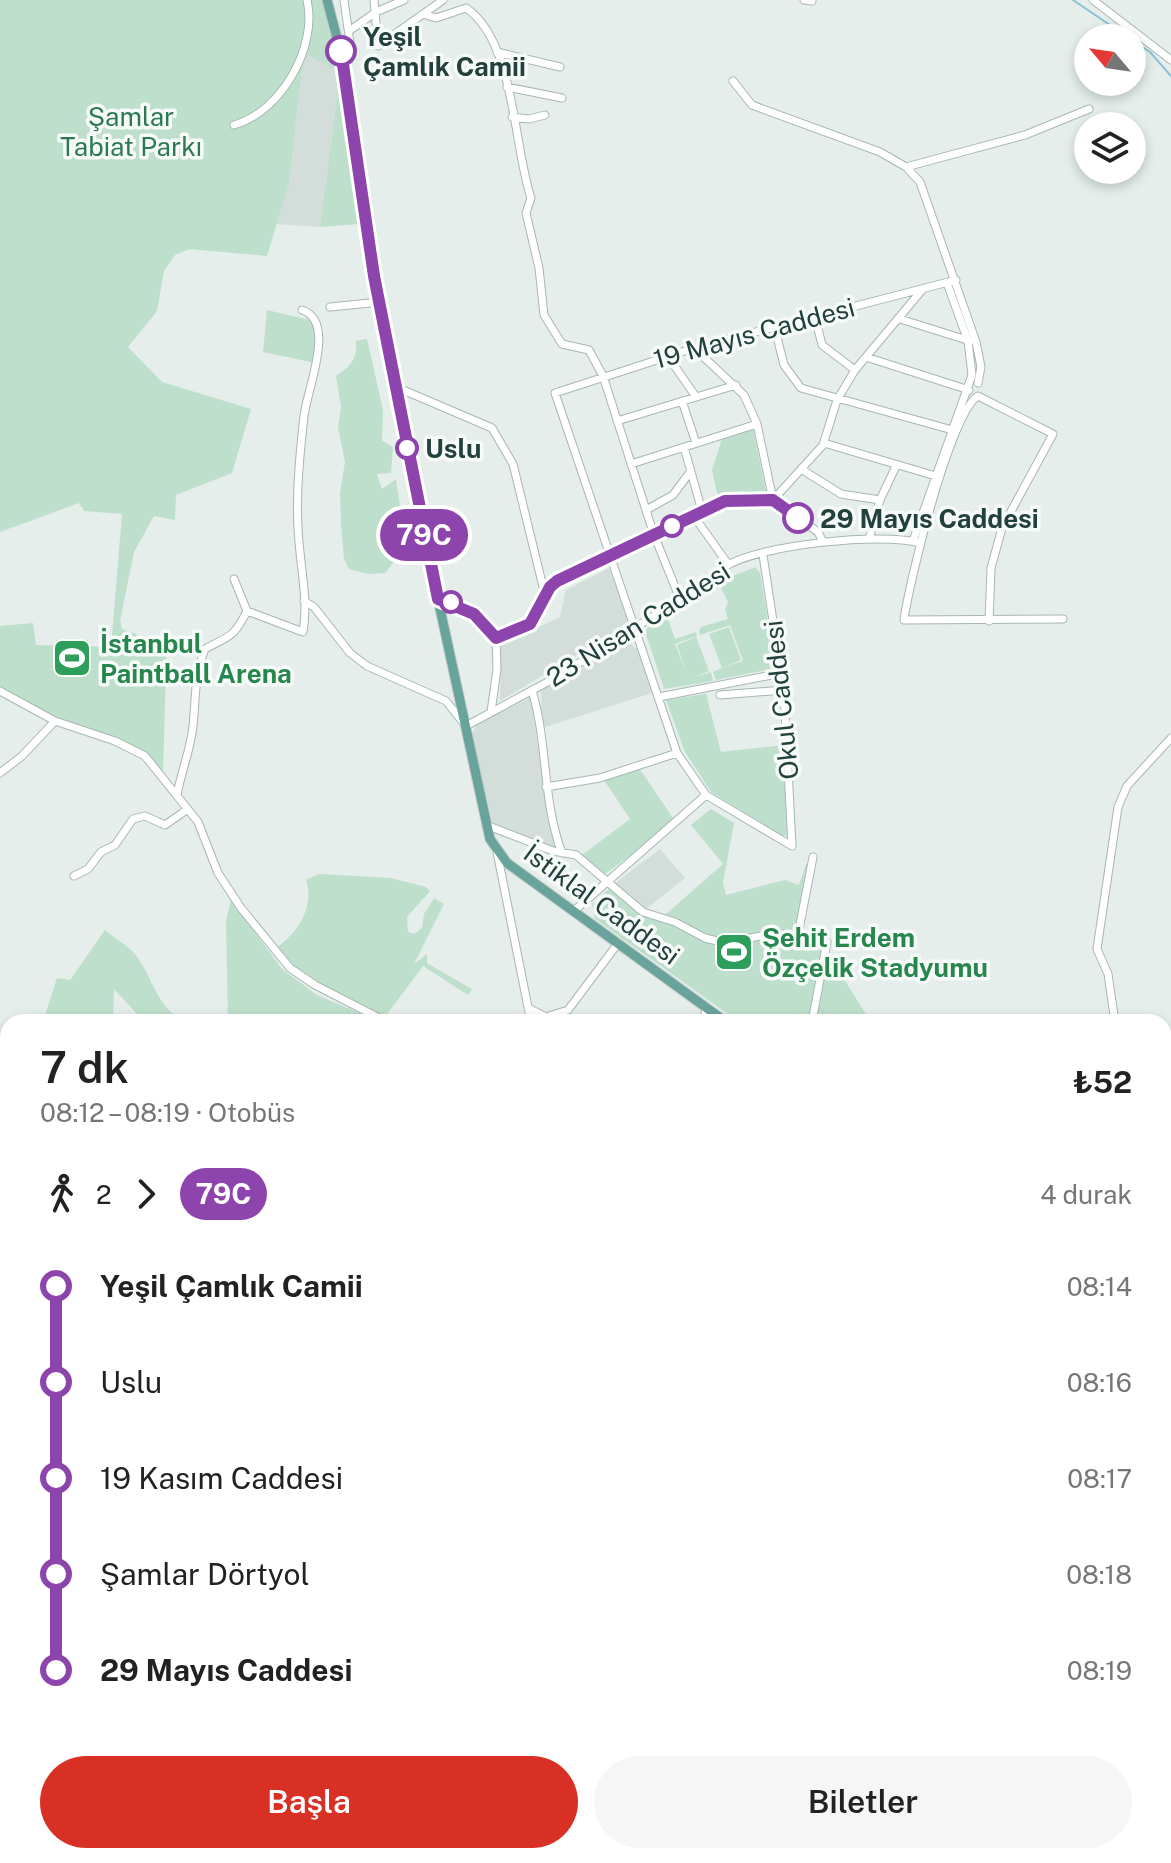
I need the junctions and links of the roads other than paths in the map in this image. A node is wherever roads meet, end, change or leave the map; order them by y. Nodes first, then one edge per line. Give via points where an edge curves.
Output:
1 (307, 0) edge
2 (327, 0) edge
3 (344, 0) edge
4 (374, 0) edge
5 (404, 0) edge
6 (804, 0) edge
7 (1093, 0) edge
8 (812, 1) edge
9 (437, 2) edge
10 (376, 12) junction
11 (426, 15) junction
12 (349, 31) junction
13 (497, 52) junction
14 (1171, 60) edge
15 (560, 67) dead end
16 (346, 72) junction
17 (733, 81) dead end
18 (507, 87) junction
19 (562, 98) dead end
20 (1089, 109) dead end
21 (545, 115) dead end
22 (512, 117) junction
23 (234, 125) dead end
24 (906, 167) junction
25 (951, 281) junction
26 (922, 290) junction
27 (380, 302) junction
28 (330, 307) dead end
29 (302, 310) dead end
30 (815, 317) junction
31 (900, 319) junction
32 (774, 325) junction
33 (972, 342) junction
34 (694, 348) junction
35 (667, 355) junction
36 (866, 357) junction
37 (855, 370) junction
38 (603, 376) junction
39 (978, 383) dead end
40 (736, 385) junction
41 (396, 387) junction
42 (969, 390) junction
43 (696, 397) junction
44 (837, 400) junction
45 (682, 401) junction
46 (617, 421) junction
47 (757, 424) junction
48 (955, 431) junction
49 (696, 443) junction
50 (824, 443) junction
51 (684, 447) junction
52 (631, 464) junction
53 (896, 466) junction
54 (801, 469) junction
55 (690, 472) junction
56 (938, 477) junction
57 (773, 500) junction
58 (880, 500) junction
59 (646, 510) junction
60 (702, 511) junction
61 (693, 515) junction
62 (654, 535) junction
63 (869, 539) junction
64 (823, 542) junction
65 (916, 542) junction
66 (612, 554) junction
67 (763, 555) junction
68 (728, 564) junction
69 (234, 579) dead end
70 (545, 595) junction
71 (438, 599) junction
72 (680, 599) junction
73 (304, 601) junction
74 (247, 611) junction
75 (1063, 619) dead end
76 (989, 621) junction
77 (636, 627) junction
78 (496, 638) junction
79 (782, 673) junction
80 (532, 690) junction
81 (784, 690) junction
82 (0, 691) edge
83 (459, 693) junction
84 (720, 695) dead end
85 (659, 697) junction
86 (446, 701) junction
87 (491, 712) junction
88 (55, 721) junction
89 (466, 726) junction
90 (1171, 738) edge
91 (677, 753) junction
92 (0, 773) edge
93 (546, 787) junction
94 (177, 795) junction
95 (706, 795) junction
96 (188, 809) junction
97 (486, 825) junction
98 (497, 852) junction
99 (562, 853) junction
100 (813, 857) dead end
101 (74, 876) dead end
102 (609, 882) junction
103 (575, 910) junction
104 (798, 935) junction
105 (619, 942) junction
106 (706, 1006) junction
107 (528, 1008) junction
108 (371, 1014) edge
109 (529, 1014) edge
110 (540, 1014) edge
111 (560, 1014) edge
112 (705, 1014) edge
113 (716, 1014) edge
114 (814, 1014) edge
115 (1114, 1014) edge

1 - 23 street via 311,18 286,84 263,113
2 - 16 main road, İstiklal Caddesi
3 - 12 street
4 - 10 street
5 - 10 street
6 - 8 street
7 - 14 street
9 - 11 street
10 - 11 street via 378,46
10 - 12 street
11 - 13 street via 436,18 466,8 484,26
12 - 16 street
13 - 15 street
13 - 18 street
16 - 27 main road, İstiklal Caddesi
17 - 24 street via 752,105 880,152
18 - 19 street
18 - 22 street
20 - 24 street via 1025,135
21 - 22 street
22 - 38 street via 531,198 526,213 544,315 562,344 589,350
24 - 25 street via 928,199
25 - 26 street, 19 Mayıs Caddesi
25 - 33 street
26 - 30 street, 19 Mayıs Caddesi
26 - 31 street
27 - 28 street
27 - 41 main road, İstiklal Caddesi
29 - 73 street via 319,324 299,475
30 - 32 street, 19 Mayıs Caddesi
30 - 37 street via 822,345
31 - 33 street
31 - 36 street
32 - 34 street, 19 Mayıs Caddesi
32 - 44 street via 795,384
33 - 39 street via 980,360
33 - 42 street
34 - 35 street, 19 Mayıs Caddesi
34 - 40 street
35 - 38 street, 19 Mayıs Caddesi
35 - 43 street
36 - 37 street
36 - 42 street
37 - 44 street
38 - 46 street
38 - 66 street, 19 Mayıs Caddesi via 555,393
40 - 43 street
40 - 47 street
41 - 70 street via 492,428 513,464
41 - 71 main road, İstiklal Caddesi
42 - 48 street
43 - 45 street
44 - 48 street
44 - 50 street
45 - 46 street
45 - 49 street
46 - 52 street
47 - 49 street
47 - 57 street
48 - 56 street
48 - 76 street via 970,403 983,397 1053,434 1002,528 991,568
49 - 51 street
50 - 53 street
50 - 54 street
51 - 52 street
51 - 55 street
52 - 59 street
53 - 56 street
53 - 58 street
54 - 57 street
54 - 58 street via 841,494
55 - 59 street via 673,495
55 - 60 street
56 - 65 street
57 - 60 street via 725,501
57 - 64 street via 818,532
58 - 63 street
59 - 62 street
60 - 61 street
61 - 62 street
61 - 68 street
62 - 66 street
62 - 72 street
63 - 64 street, 23 Nisan Caddesi
63 - 65 street, 23 Nisan Caddesi
64 - 67 street, 23 Nisan Caddesi
65 - 76 street via 904,620
66 - 70 street via 557,581
66 - 77 street
67 - 68 street, 23 Nisan Caddesi
67 - 79 street, Okul Caddesi
68 - 72 street, 23 Nisan Caddesi
69 - 74 street
70 - 78 street via 530,624
71 - 78 street via 474,614
71 - 83 main road, İstiklal Caddesi
72 - 77 street, 23 Nisan Caddesi
73 - 74 street via 303,632
73 - 86 street via 367,666
74 - 94 street via 237,632 210,646 202,657
75 - 76 street
77 - 80 street, 23 Nisan Caddesi
77 - 85 street
78 - 87 street
79 - 81 street, Okul Caddesi
79 - 85 street
80 - 87 street, 23 Nisan Caddesi
80 - 93 street
81 - 84 street
81 - 95 street, Okul Caddesi via 792,846
82 - 88 street
83 - 86 street
83 - 89 main road, İstiklal Caddesi
85 - 91 street
86 - 89 street
87 - 89 street, 23 Nisan Caddesi
88 - 92 street
88 - 94 street via 145,756
89 - 97 main road, İstiklal Caddesi
90 - 115 street via 1127,786 1118,807 1097,949 1108,974
91 - 93 street via 600,778
91 - 95 street
93 - 99 street
94 - 96 street
95 - 102 street
96 - 101 street via 165,825 145,816 133,819 115,845
96 - 108 street via 218,873 290,968
97 - 98 main road, İstiklal Caddesi
97 - 99 street
98 - 103 main road, İstiklal Caddesi
98 - 107 street
99 - 102 street via 582,859
100 - 104 street
102 - 103 street
102 - 104 street via 643,912 715,941
103 - 105 main road, İstiklal Caddesi
104 - 114 street via 827,942
105 - 106 main road, İstiklal Caddesi
105 - 111 street
106 - 112 street
106 - 113 main road, İstiklal Caddesi
107 - 109 street
107 - 110 street

